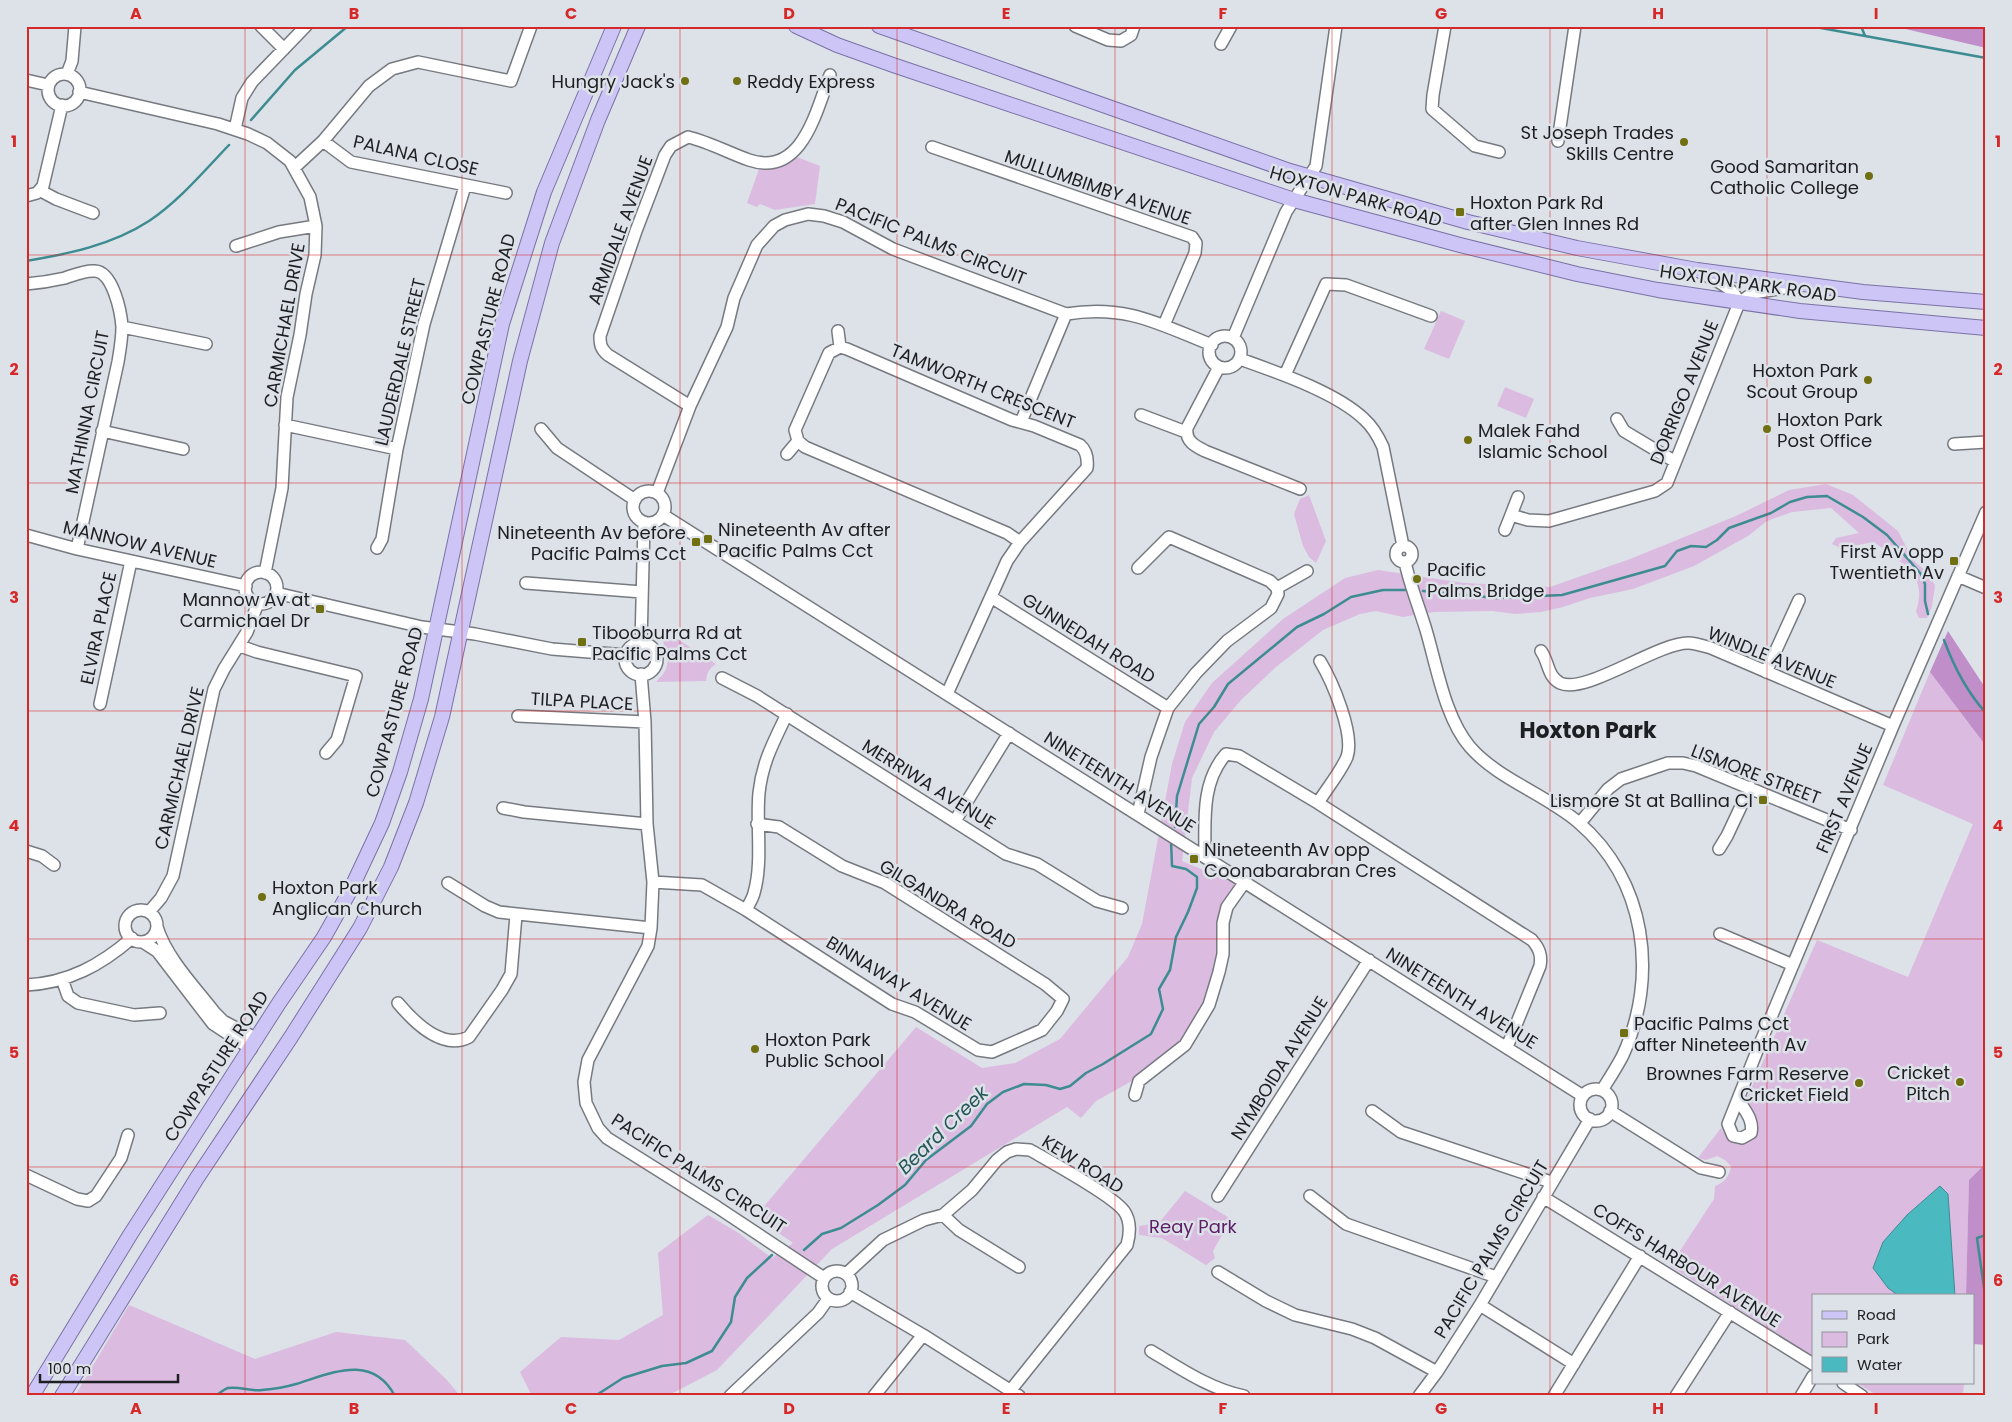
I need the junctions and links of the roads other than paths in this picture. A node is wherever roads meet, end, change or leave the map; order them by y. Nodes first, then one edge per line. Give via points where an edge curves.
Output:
1 (75, 26) edge
2 (261, 26) edge
3 (306, 26) edge
4 (531, 26) edge
5 (638, 26) edge
6 (796, 26) edge
7 (879, 26) edge
8 (1074, 26) edge
9 (1134, 26) edge
10 (1231, 26) edge
11 (1336, 26) edge
12 (1445, 26) edge
13 (1575, 26) edge
14 (613, 28) edge
15 (1222, 44) dead end
16 (284, 50) junction
17 (68, 74) junction
18 (830, 75) dead end
19 (26, 80) edge
20 (48, 85) junction
21 (79, 92) junction
22 (62, 105) junction
23 (235, 129) junction
24 (1558, 140) dead end
25 (323, 141) junction
26 (932, 147) dead end
27 (1499, 152) dead end
28 (295, 167) junction
29 (1310, 177) junction
30 (465, 186) junction
31 (41, 190) junction
32 (506, 193) dead end
33 (26, 196) edge
34 (1294, 200) junction
35 (93, 212) dead end
36 (316, 226) junction
37 (236, 246) dead end
38 (1697, 270) junction
39 (26, 284) edge
40 (1805, 285) junction
41 (1986, 302) edge
42 (1739, 303) junction
43 (1066, 314) junction
44 (1431, 316) dead end
45 (1164, 325) junction
46 (122, 327) junction
47 (1986, 328) edge
48 (838, 331) dead end
49 (1233, 338) junction
50 (206, 344) dead end
51 (1212, 345) junction
52 (840, 347) junction
53 (1240, 359) junction
54 (1219, 367) junction
55 (1285, 375) junction
56 (690, 406) junction
57 (1141, 415) dead end
58 (1617, 419) dead end
59 (1021, 422) junction
60 (285, 425) junction
61 (541, 429) dead end
62 (102, 431) junction
63 (1186, 432) junction
64 (798, 441) junction
65 (1986, 442) edge
66 (1954, 444) dead end
67 (183, 449) dead end
68 (397, 449) junction
69 (786, 454) dead end
70 (1674, 461) junction
71 (1300, 489) dead end
72 (657, 493) junction
73 (1518, 496) dead end
74 (635, 500) junction
75 (1986, 512) edge
76 (1511, 514) junction
77 (663, 515) junction
78 (644, 522) junction
79 (1505, 530) dead end
80 (26, 535) edge
81 (1020, 542) junction
82 (377, 548) dead end
83 (76, 549) junction
84 (131, 561) junction
85 (1138, 568) dead end
86 (1307, 571) dead end
87 (265, 573) junction
88 (1958, 576) junction
89 (526, 583) dead end
90 (246, 586) junction
91 (1276, 588) junction
92 (1986, 588) edge
93 (276, 592) junction
94 (642, 592) junction
95 (991, 597) junction
96 (1799, 600) dead end
97 (258, 603) junction
98 (436, 629) junction
99 (460, 632) junction
100 (641, 643) junction
101 (240, 646) junction
102 (1541, 651) dead end
103 (626, 655) junction
104 (1320, 661) dead end
105 (1766, 672) junction
106 (641, 674) junction
107 (722, 678) dead end
108 (947, 694) junction
109 (100, 704) dead end
110 (1168, 708) junction
111 (787, 714) junction
112 (518, 716) dead end
113 (644, 722) junction
114 (1893, 726) junction
115 (1009, 733) junction
116 (326, 754) dead end
117 (1750, 787) junction
118 (1318, 803) junction
119 (503, 808) dead end
120 (1138, 814) junction
121 (955, 821) junction
122 (647, 824) junction
123 (757, 824) junction
124 (1580, 824) junction
125 (1851, 830) junction
126 (1719, 849) dead end
127 (26, 851) edge
128 (1205, 856) junction
129 (54, 865) dead end
130 (653, 882) junction
131 (448, 883) dead end
132 (1244, 883) junction
133 (1122, 908) dead end
134 (746, 910) junction
135 (149, 912) junction
136 (516, 915) junction
137 (157, 927) junction
138 (651, 928) junction
139 (1720, 934) dead end
140 (137, 940) junction
141 (1369, 960) junction
142 (1793, 965) junction
143 (62, 979) junction
144 (26, 985) edge
145 (1062, 999) joint
146 (398, 1003) dead end
147 (160, 1014) dead end
148 (254, 1044) junction
149 (1507, 1047) junction
150 (1602, 1090) junction
151 (1135, 1095) dead end
152 (1583, 1096) junction
153 (1738, 1099) dead end
154 (1372, 1111) dead end
155 (1610, 1111) junction
156 (1590, 1119) junction
157 (128, 1135) dead end
158 (1719, 1172) dead end
159 (26, 1174) edge
160 (1551, 1182) junction
161 (1218, 1196) dead end
162 (1310, 1196) dead end
163 (1543, 1197) junction
164 (943, 1215) junction
165 (1640, 1256) junction
166 (1019, 1267) dead end
167 (1218, 1272) dead end
168 (819, 1274) junction
169 (846, 1274) junction
170 (1496, 1278) junction
171 (850, 1292) junction
172 (828, 1298) junction
173 (1480, 1305) junction
174 (1730, 1312) junction
175 (923, 1335) junction
176 (1151, 1351) dead end
177 (1812, 1363) edge
178 (1574, 1364) junction
179 (1437, 1372) junction
180 (1812, 1378) edge
181 (1844, 1384) edge
182 (1015, 1393) edge
183 (32, 1396) edge
184 (62, 1396) edge
185 (730, 1396) edge
186 (874, 1396) edge
187 (1244, 1396) edge
188 (1419, 1396) edge
189 (1554, 1396) edge
190 (1676, 1396) edge
191 (1801, 1396) edge
192 (1862, 1396) edge

1 - 17 street
2 - 16 street
3 - 16 street
4 - 25 street via 511,81 418,62 403,65 369,86
5 - 99 main road via 598,120 552,243 520,361
6 - 34 main road, HOXTON PARK ROAD via 893,65
7 - 29 main road, HOXTON PARK ROAD
8 - 9 street via 1108,40 1122,41 1131,35
10 - 15 street
11 - 29 street via 1316,166
12 - 27 street via 1432,109 1475,146
13 - 24 street
14 - 98 main road, COWPASTURE ROAD via 544,192 505,315
16 - 23 street via 252,82 242,98
17 - 20 street via 54,77
17 - 21 street via 76,80
18 - 56 street, ARMIDALE AVENUE via 804,140 793,153 780,161 769,164 750,161 688,137 671,146 665,154 600,336 600,344 608,355
19 - 20 street
20 - 22 street via 50,98
21 - 22 street via 74,102
21 - 23 street, CARMICHAEL DRIVE
22 - 31 street
23 - 28 street, CARMICHAEL DRIVE via 267,144
25 - 28 street
25 - 30 street, PALANA CLOSE via 351,162
26 - 45 street, MULLUMBIMBY AVENUE via 1192,237 1196,243 1195,253
28 - 36 street, CARMICHAEL DRIVE via 310,197
29 - 34 street
29 - 38 main road, HOXTON PARK ROAD via 1502,230 1577,248
30 - 32 street, PALANA CLOSE
30 - 68 street, LAUDERDALE STREET via 424,324
31 - 33 street
31 - 35 street
34 - 42 main road, HOXTON PARK ROAD via 1460,246 1577,274
34 - 49 street
36 - 37 street via 280,232
36 - 60 street, CARMICHAEL DRIVE via 315,255 289,387
38 - 40 main road, HOXTON PARK ROAD
38 - 42 street via 1732,290
39 - 46 street, MATHINNA CIRCUIT via 99,272 107,278 114,293
40 - 41 main road, HOXTON PARK ROAD
40 - 42 street via 1753,293
42 - 47 main road, HOXTON PARK ROAD
42 - 70 street, DORRIGO AVENUE
43 - 45 street, PACIFIC PALMS CIRCUIT via 1114,311
43 - 56 street, PACIFIC PALMS CIRCUIT via 893,249 843,222 824,216 796,216 774,226 757,245 734,298 728,327
43 - 59 street
44 - 55 street via 1346,285 1326,284
45 - 51 street, PACIFIC PALMS CIRCUIT
46 - 50 street
46 - 62 street, MATHINNA CIRCUIT
48 - 52 street
49 - 51 street via 1220,337
49 - 53 street via 1240,348
51 - 54 street via 1210,357
52 - 59 street, TAMWORTH CRESCENT
52 - 64 street via 829,353 795,430
53 - 54 street via 1232,367
53 - 55 street
54 - 63 street
55 - 124 street via 1348,406 1377,434 1383,447 1403,546 1412,552 1405,562 1449,710 1469,745 1484,762 1559,807
56 - 72 street, PACIFIC PALMS CIRCUIT
57 - 63 street
58 - 70 street via 1624,431
59 - 81 street, TAMWORTH CRESCENT via 1080,445 1085,449 1088,460 1087,468
60 - 68 street
60 - 87 street, CARMICHAEL DRIVE via 280,501
61 - 74 street via 557,448
62 - 67 street
62 - 83 street, MATHINNA CIRCUIT
63 - 71 street via 1193,445
64 - 69 street
64 - 81 street via 805,447 1008,533
65 - 66 street
68 - 82 street, LAUDERDALE STREET via 382,539
70 - 76 street, DORRIGO AVENUE via 1666,483 1655,491 1549,521 1528,520
72 - 74 street via 644,492
72 - 77 street via 664,502
73 - 76 street
74 - 78 street via 634,511
75 - 88 street, FIRST AVENUE
76 - 79 street
77 - 78 street via 656,521
77 - 108 street, NINETEENTH AVENUE
78 - 94 street
80 - 83 street, MANNOW AVENUE
81 - 95 street, TAMWORTH CRESCENT via 1007,561
83 - 84 street, MANNOW AVENUE
84 - 90 street, MANNOW AVENUE
84 - 109 street, ELVIRA PLACE
85 - 91 street via 1169,537 1270,581
86 - 91 street
87 - 90 street via 253,575
87 - 93 street via 275,580
88 - 92 street
88 - 114 street, FIRST AVENUE
89 - 94 street
90 - 97 street via 248,597
91 - 110 street via 1278,594 1271,608 1227,641
93 - 97 street via 269,602
93 - 98 street
94 - 100 street
95 - 108 street, TAMWORTH CRESCENT
95 - 110 street, GUNNEDAH ROAD
96 - 105 street
97 - 101 street, CARMICHAEL DRIVE
98 - 99 street
98 - 148 main road, COWPASTURE ROAD via 415,721 382,823 351,890 324,937
99 - 103 street via 552,649
99 - 184 main road via 442,717 416,803 391,867 364,919 291,1037 197,1178
100 - 103 street via 630,648
100 - 106 street via 652,648 657,658 652,670
101 - 116 street via 356,676 337,740
101 - 135 street, CARMICHAEL DRIVE via 214,689 173,876
102 - 105 street, WINDLE AVENUE via 1549,673 1561,683 1577,685 1687,643 1711,648
103 - 106 street via 630,670
104 - 118 street via 1329,676 1349,745 1347,756
105 - 114 street, WINDLE AVENUE
106 - 113 street, PACIFIC PALMS CIRCUIT
107 - 111 street, MERRIWA AVENUE
108 - 115 street, NINETEENTH AVENUE
110 - 120 street via 1151,757
111 - 121 street, MERRIWA AVENUE
111 - 123 street via 765,762
112 - 113 street, TILPA PLACE
113 - 122 street, PACIFIC PALMS CIRCUIT
114 - 125 street, FIRST AVENUE
115 - 120 street, NINETEENTH AVENUE
115 - 121 street
117 - 124 street, LISMORE STREET via 1696,766 1668,763 1621,780 1608,789
117 - 125 street, LISMORE STREET
117 - 126 street
118 - 128 street via 1239,756 1226,754 1217,764 1205,801
118 - 149 street via 1532,940 1538,947 1542,958 1540,966
119 - 122 street
120 - 128 street, NINETEENTH AVENUE
121 - 133 street, MERRIWA AVENUE via 1006,854 1037,864 1097,901
122 - 130 street, PACIFIC PALMS CIRCUIT
123 - 134 street via 758,866 754,893
123 - 145 street, GILGANDRA ROAD via 779,827 848,869 885,883 1045,984
124 - 150 street via 1606,852 1619,872 1630,895 1643,945 1636,1015 1623,1055
125 - 142 street, FIRST AVENUE
127 - 129 street via 42,856
128 - 132 street, NINETEENTH AVENUE
130 - 134 street, BINNAWAY AVENUE via 702,885
130 - 138 street, PACIFIC PALMS CIRCUIT
131 - 136 street via 490,909
132 - 141 street, NINETEENTH AVENUE
132 - 151 street via 1227,907 1220,972 1209,1005 1184,1045 1139,1082
134 - 145 street, BINNAWAY AVENUE via 892,1004 915,1012 978,1050 992,1052 1042,1030
135 - 137 street
135 - 140 street via 140,910 128,917 126,931
136 - 138 street
136 - 146 street via 511,974 469,1037 460,1042 440,1038 412,1020
137 - 140 street via 154,935
137 - 148 street via 170,954 215,1013
138 - 168 street, PACIFIC PALMS CIRCUIT via 648,946 588,1060 584,1082 591,1116 607,1138
139 - 142 street
140 - 143 street via 94,967
140 - 148 street via 157,951 213,1024
141 - 149 street, NINETEENTH AVENUE
141 - 161 street, NYMBOIDA AVENUE
142 - 153 street, FIRST AVENUE
143 - 144 street
143 - 147 street via 68,996 78,1003 134,1015
148 - 183 main road, COWPASTURE ROAD via 130,1235
149 - 152 street, NINETEENTH AVENUE
150 - 152 street via 1591,1090
150 - 155 street via 1611,1100
152 - 156 street via 1581,1109
154 - 160 street via 1401,1132
155 - 156 street via 1603,1119
155 - 158 street via 1701,1168
156 - 160 street, PACIFIC PALMS CIRCUIT
157 - 159 street via 121,1158 96,1196 88,1201 77,1199
160 - 163 street, PACIFIC PALMS CIRCUIT
162 - 170 street via 1346,1224
163 - 165 street, COFFS HARBOUR AVENUE
163 - 170 street, PACIFIC PALMS CIRCUIT
164 - 166 street via 959,1230
164 - 169 street, KEW ROAD via 924,1220 883,1240
164 - 182 street, KEW ROAD via 972,1190 997,1160 1016,1149 1030,1150 1088,1185 1118,1205 1128,1218 1127,1245
165 - 174 street, COFFS HARBOUR AVENUE
165 - 178 street
167 - 179 street via 1266,1301 1311,1320 1375,1338
168 - 169 street via 834,1271
168 - 172 street via 821,1287
169 - 171 street via 852,1282
170 - 173 street, PACIFIC PALMS CIRCUIT
171 - 172 street via 838,1301
171 - 175 street
172 - 185 street via 818,1313
173 - 178 street
173 - 179 street, PACIFIC PALMS CIRCUIT
174 - 177 street, COFFS HARBOUR AVENUE
174 - 190 street
175 - 182 street
175 - 186 street
176 - 187 street via 1196,1378
178 - 189 street
179 - 188 street, PACIFIC PALMS CIRCUIT
180 - 191 street
181 - 192 street

